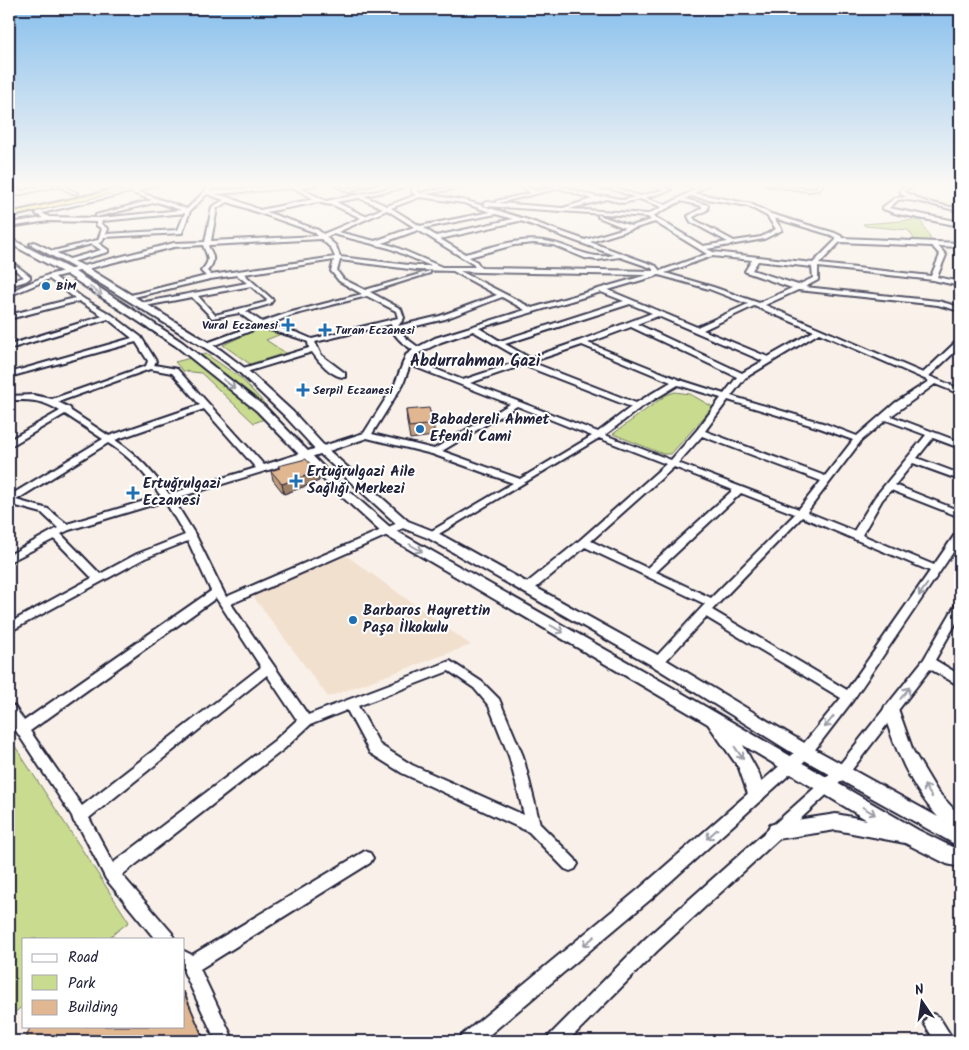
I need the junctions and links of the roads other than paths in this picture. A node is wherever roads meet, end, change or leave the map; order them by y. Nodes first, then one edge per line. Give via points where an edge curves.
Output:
1 (11, 233) edge
2 (103, 233) edge
3 (160, 233) edge
4 (180, 233) edge
5 (210, 233) edge
6 (318, 233) edge
7 (330, 233) edge
8 (336, 233) edge
9 (404, 233) edge
10 (426, 233) edge
11 (458, 233) edge
12 (560, 233) edge
13 (615, 233) edge
14 (677, 233) edge
15 (715, 233) edge
16 (774, 233) edge
17 (828, 233) edge
18 (101, 236) junction
19 (322, 237) junction
20 (435, 238) junction
21 (9, 240) edge
22 (839, 240) junction
23 (208, 242) junction
24 (585, 242) junction
25 (94, 243) junction
26 (376, 243) junction
27 (734, 243) junction
28 (174, 244) junction
29 (934, 244) junction
30 (960, 245) edge
31 (702, 248) junction
32 (52, 252) junction
33 (712, 254) junction
34 (464, 256) junction
35 (621, 256) junction
36 (338, 258) junction
37 (756, 259) junction
38 (9, 263) edge
39 (815, 265) junction
40 (68, 266) junction
41 (83, 269) junction
42 (443, 269) junction
43 (453, 270) junction
44 (479, 270) junction
45 (239, 272) junction
46 (659, 273) junction
47 (50, 276) junction
48 (210, 277) junction
49 (933, 278) junction
50 (9, 284) edge
51 (252, 284) junction
52 (960, 284) edge
53 (800, 288) junction
54 (600, 289) junction
55 (366, 293) junction
56 (9, 294) edge
57 (194, 295) junction
58 (503, 296) junction
59 (126, 297) junction
60 (80, 298) junction
61 (629, 302) junction
62 (758, 304) junction
63 (140, 305) junction
64 (960, 309) edge
65 (240, 310) junction
66 (531, 310) junction
67 (657, 314) junction
68 (110, 316) junction
69 (9, 317) edge
70 (631, 324) junction
71 (261, 325) junction
72 (396, 325) junction
73 (473, 328) junction
74 (698, 330) junction
75 (818, 330) junction
76 (138, 339) junction
77 (582, 342) junction
78 (500, 343) junction
79 (960, 343) edge
80 (207, 346) junction
81 (312, 346) junction
82 (9, 347) edge
83 (418, 350) junction
84 (768, 360) junction
85 (526, 361) junction
86 (408, 362) junction
87 (9, 366) edge
88 (149, 367) junction
89 (243, 371) junction
90 (12, 374) edge
91 (342, 375) dead end
92 (742, 376) junction
93 (924, 376) junction
94 (934, 381) junction
95 (677, 382) junction
96 (461, 383) junction
97 (960, 392) edge
98 (726, 397) junction
99 (9, 398) edge
100 (52, 402) junction
101 (515, 404) junction
102 (206, 406) junction
103 (638, 406) junction
104 (67, 410) junction
105 (884, 416) junction
106 (700, 432) junction
107 (932, 434) junction
108 (367, 435) junction
109 (599, 435) junction
110 (109, 439) junction
111 (858, 439) junction
112 (9, 444) edge
113 (960, 446) edge
114 (322, 450) junction
115 (435, 452) junction
116 (308, 455) junction
117 (911, 460) junction
118 (673, 463) junction
119 (262, 469) junction
120 (960, 477) edge
121 (826, 480) junction
122 (521, 482) junction
123 (889, 486) junction
124 (739, 490) junction
125 (168, 498) junction
126 (9, 500) edge
127 (800, 513) junction
128 (960, 514) edge
129 (404, 524) junction
130 (65, 528) junction
131 (387, 531) junction
132 (55, 534) junction
133 (432, 535) junction
134 (857, 535) junction
135 (960, 535) edge
136 (190, 536) junction
137 (584, 542) junction
138 (9, 559) edge
139 (937, 570) junction
140 (648, 574) junction
141 (99, 579) junction
142 (527, 589) junction
143 (217, 592) junction
144 (224, 602) junction
145 (960, 606) edge
146 (708, 607) junction
147 (9, 628) edge
148 (658, 662) junction
149 (928, 662) junction
150 (268, 668) junction
151 (960, 681) edge
152 (849, 697) junction
153 (350, 703) junction
154 (9, 710) edge
155 (891, 711) junction
156 (710, 716) junction
157 (305, 721) junction
158 (23, 729) junction
159 (805, 752) junction
160 (791, 764) junction
161 (842, 772) junction
162 (827, 785) junction
163 (756, 795) junction
164 (80, 818) junction
165 (534, 827) junction
166 (960, 828) edge
167 (777, 831) junction
168 (911, 836) junction
169 (960, 839) edge
170 (365, 858) dead end
171 (960, 858) edge
172 (570, 864) dead end
173 (111, 874) junction
174 (165, 938) edge
175 (187, 963) edge
176 (933, 1023) dead end
177 (562, 1039) edge
178 (226, 1041) edge
179 (468, 1041) edge
180 (945, 1041) edge

1 - 32 street
2 - 18 street
3 - 18 street
4 - 28 street
5 - 23 street
6 - 19 street
7 - 19 street
8 - 26 street
9 - 26 street
10 - 20 street
11 - 20 street
12 - 24 street
13 - 24 street
14 - 31 street
15 - 27 street
16 - 27 street
17 - 22 street via 839,237
18 - 25 street via 100,241
19 - 23 street
19 - 36 street via 334,247
20 - 34 street
21 - 40 street
22 - 29 street
22 - 39 street
23 - 28 street
23 - 48 street via 205,246 211,254 211,262 204,271
24 - 35 street
25 - 32 street
25 - 40 street via 106,250
26 - 42 street
27 - 31 street
28 - 41 street
29 - 30 street
29 - 49 street via 943,255
31 - 33 street
32 - 40 street
33 - 37 street
33 - 46 street
34 - 35 street via 540,241 594,259
34 - 44 street
35 - 46 street via 654,267
36 - 42 street
36 - 45 street
36 - 55 street via 334,272 341,280
37 - 39 street
37 - 53 street via 748,271
38 - 50 street via 28,277
39 - 49 street
39 - 53 street via 816,280
40 - 41 street
40 - 47 street
40 -> 116 street via 179,344 261,409
41 - 59 street
42 - 43 street
42 - 55 street
43 - 44 street
43 - 58 street
44 - 46 street
45 - 48 street
45 - 51 street
46 - 54 street
46 - 62 street
47 - 56 street
47 - 60 street
48 - 59 street
49 - 52 street
51 - 57 street
51 - 65 street via 270,300
53 - 62 street
53 - 64 street via 938,303
54 - 61 street
54 - 66 street
55 - 71 street
55 - 72 street via 399,310 401,316
57 - 63 street
57 - 65 street via 214,317
58 - 66 street
58 - 72 street via 408,327
59 - 63 street
60 - 68 street
60 - 69 street
61 - 67 street
61 - 78 street
62 - 74 street
62 - 75 street
63 - 80 street
65 - 71 street
66 - 73 street
67 - 70 street
67 - 74 street
68 - 76 street
68 - 82 street
70 - 77 street
70 - 92 street
71 - 80 street
71 - 81 street via 296,334
72 - 81 street via 381,322
72 - 83 street via 408,344
73 - 78 street
73 - 83 street
74 - 84 street
75 - 84 street
75 - 93 street
76 - 88 street via 152,361
76 - 90 street
77 - 85 street
77 - 95 street
78 - 85 street
79 - 93 street
80 - 89 street
81 - 89 street
81 - 91 street
83 - 86 street via 410,355
84 - 92 street
85 - 96 street
85 - 103 street via 561,378
86 - 96 street
86 - 108 street via 399,384
87 - 90 street
88 - 100 street
88 - 102 street via 174,371
89 - 114 street
92 - 98 street
93 - 94 street
94 - 97 street
94 - 105 street
95 - 98 street
95 - 103 street
96 - 101 street
98 - 106 street
98 - 111 street
99 - 100 street via 33,396
100 - 104 street
101 - 109 street
101 - 115 street
102 - 110 street
102 - 119 street
103 - 109 street
104 - 110 street
104 - 112 street
105 - 107 street
105 - 111 street
106 - 118 street
106 - 121 street
107 - 113 street
107 - 117 street
108 - 114 street
108 - 115 street
109 - 118 street
109 - 122 street
110 - 125 street via 143,466
110 - 126 street
111 - 121 street
114 - 116 street
114 - 129 street
115 - 122 street
116 - 119 street
116 - 131 street via 329,479
117 - 120 street
117 - 123 street
118 - 124 street
118 - 137 street
119 - 125 street
121 - 127 street
122 - 133 street
123 - 128 street
123 - 134 street
124 - 127 street
124 - 140 street
125 - 130 street
125 - 136 street
126 - 130 street via 45,511
127 - 134 street
127 - 146 street
129 - 131 street
129 - 133 street
130 - 132 street
131 - 144 street
131 -> 156 street
132 - 138 street
132 - 141 street
133 - 142 street
134 - 139 street
135 - 139 street
136 - 141 street via 158,548
136 - 143 street
137 - 140 street
137 - 142 street
139 -> 152 street
140 - 146 street
141 - 147 street
142 - 148 street
143 - 144 street
143 - 158 street
144 - 150 street
145 - 149 street
146 - 148 street
146 - 152 street
148 - 159 street
149 - 151 street
155 -> 149 street
150 - 157 street
150 - 164 street
152 -> 159 street
153 - 157 street
153 - 165 street via 375,749 415,773
153 - 165 street via 450,666 478,685 494,703 516,756
154 - 158 street
155 - 161 street
166 -> 155 street via 931,796 910,760
156 - 160 street
156 -> 163 street via 741,754 753,776
157 - 173 street via 279,745
158 - 164 street
159 - 160 street
159 - 161 street
160 - 162 street
160 - 163 street
161 - 162 street
161 - 169 street
162 - 167 street
162 -> 168 street
163 -> 179 street via 646,894
164 - 173 street
165 - 172 street
167 - 168 street via 836,822
167 - 177 street via 651,946
168 - 171 street
170 - 175 street
173 - 174 street
175 - 178 street
176 - 180 street

